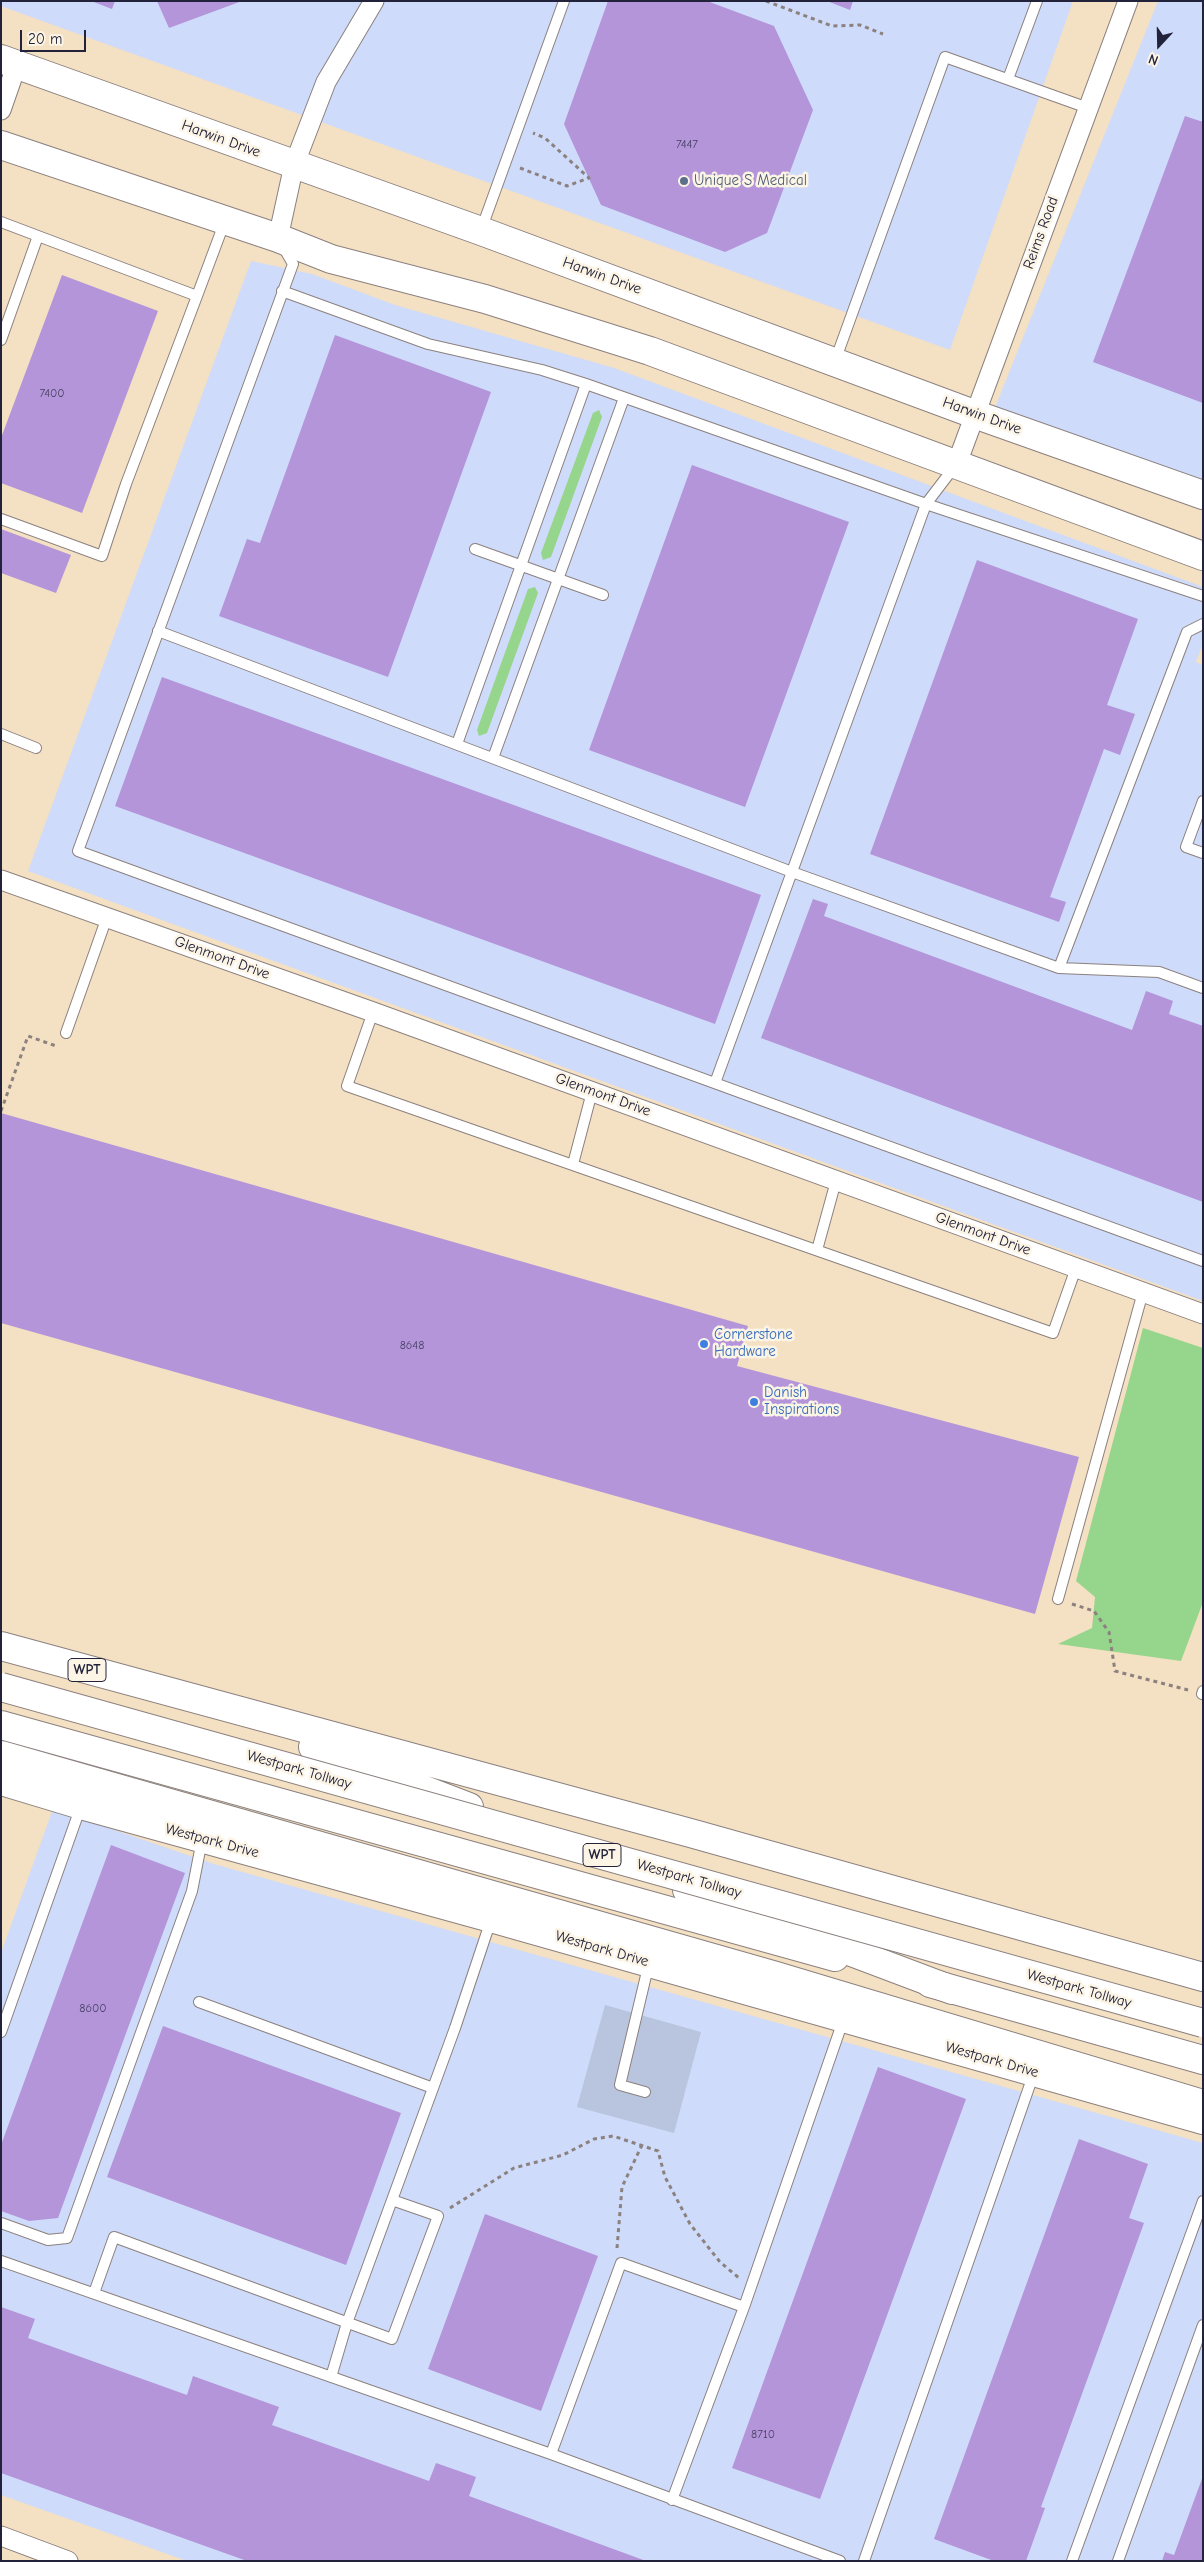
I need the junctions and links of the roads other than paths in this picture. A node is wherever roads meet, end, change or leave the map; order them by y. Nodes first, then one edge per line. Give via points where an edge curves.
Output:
1 (374, 1) edge
2 (564, 1) edge
3 (1038, 1) edge
4 (1128, 1) edge
5 (9, 62) edge
6 (1008, 79) junction
7 (1088, 108) junction
8 (1, 110) edge
9 (1, 145) edge
10 (294, 165) junction
11 (225, 220) junction
12 (1, 222) edge
13 (481, 231) junction
14 (38, 236) junction
15 (278, 238) junction
16 (282, 291) junction
17 (197, 296) junction
18 (1, 340) edge
19 (834, 362) junction
20 (586, 384) junction
21 (624, 398) junction
22 (974, 414) junction
23 (956, 466) junction
24 (1203, 495) edge
25 (926, 504) junction
26 (1, 518) edge
27 (475, 549) dead end
28 (1203, 556) edge
29 (521, 565) junction
30 (558, 579) junction
31 (603, 595) dead end
32 (1203, 596) edge
33 (1203, 624) edge
34 (158, 631) junction
35 (1, 734) edge
36 (457, 744) junction
37 (36, 748) dead end
38 (493, 758) junction
39 (1203, 802) edge
40 (1203, 853) edge
41 (792, 872) junction
42 (1, 880) edge
43 (107, 917) junction
44 (1059, 968) junction
45 (1203, 988) edge
46 (373, 1012) junction
47 (66, 1033) road end
48 (715, 1083) junction
49 (592, 1092) junction
50 (573, 1164) junction
51 (836, 1180) junction
52 (817, 1250) junction
53 (1203, 1260) edge
54 (1076, 1268) junction
55 (1144, 1292) junction
56 (1203, 1314) edge
57 (1058, 1600) road end
58 (1, 1646) edge
59 (1, 1687) edge
60 (173, 1694) junction
61 (1, 1725) edge
62 (1, 1755) edge
63 (1, 1780) edge
64 (81, 1805) junction
65 (203, 1838) junction
66 (492, 1918) junction
67 (649, 1962) junction
68 (1203, 1977) edge
69 (952, 1990) junction
70 (199, 2002) dead end
71 (844, 2018) junction
72 (1203, 2023) edge
73 (1, 2032) edge
74 (1203, 2060) edge
75 (1034, 2072) junction
76 (433, 2088) junction
77 (644, 2092) dead end
78 (1203, 2104) edge
79 (1203, 2120) edge
80 (392, 2200) junction
81 (1203, 2201) edge
82 (1, 2222) edge
83 (1, 2261) edge
84 (94, 2293) junction
85 (744, 2307) junction
86 (348, 2323) junction
87 (1203, 2325) edge
88 (331, 2377) junction
89 (551, 2454) junction
90 (672, 2500) junction
91 (1, 2536) edge
92 (68, 2561) edge
93 (840, 2561) edge
94 (864, 2561) edge
95 (1072, 2561) edge
96 (1118, 2561) edge

1 - 10 street via 326,82
2 - 13 lane
3 - 6 lane
4 - 7 street, Reims Road
5 - 8 street
5 - 10 main road, Harwin Drive
6 - 7 lane
6 - 19 lane via 945,56
7 - 22 street, Reims Road
9 - 11 main road
10 - 13 main road, Harwin Drive
10 - 15 street
11 - 15 main road
11 - 17 lane
12 - 14 lane
13 - 19 main road, Harwin Drive
14 - 17 lane
14 - 18 lane
15 - 16 lane via 293,264
15 - 23 main road via 331,259 485,299 650,351
16 - 20 lane via 428,344 542,370
16 - 34 lane
17 - 26 lane via 102,556
19 - 22 main road, Harwin Drive
20 - 21 lane
20 - 29 lane
21 - 25 lane
21 - 30 lane
22 - 23 street, Reims Road
22 - 24 main road, Harwin Drive
23 - 25 lane
23 - 28 main road
25 - 32 lane
25 - 41 lane
27 - 29 lane
29 - 30 lane
29 - 36 lane
30 - 31 lane
30 - 38 lane
33 - 44 lane via 1187,632
34 - 36 lane
34 - 48 lane via 78,852
35 - 37 lane
36 - 38 lane
38 - 41 lane
39 - 40 lane via 1186,847
41 - 44 lane
41 - 48 lane
42 - 43 street, Glenmont Drive
43 - 46 street, Glenmont Drive
43 - 47 lane
44 - 45 lane via 1159,972
46 - 49 street, Glenmont Drive
46 - 50 lane via 348,1086
48 - 53 lane
49 - 50 lane
49 - 51 street, Glenmont Drive
50 - 52 lane
51 - 52 lane
51 - 54 street, Glenmont Drive
52 - 54 lane via 1053,1333
54 - 55 street, Glenmont Drive
55 - 56 street, Glenmont Drive
55 - 57 lane
58 - 60 main road, WPT
59 - 72 main road, Westpark Tollway / WPT, bridge
60 - 68 main road, WPT via 694,1834
60 - 69 main road
61 - 69 main road
62 - 78 main road via 776,1976
63 - 64 main road, Westpark Drive
64 - 65 main road, Westpark Drive
64 - 73 lane
65 - 66 main road, Westpark Drive
65 - 82 lane via 192,1891 67,2238 48,2240
66 - 67 main road, Westpark Drive
66 - 76 lane
67 - 71 main road, Westpark Drive
67 - 77 lane via 620,2085
69 - 74 main road
70 - 76 lane
71 - 75 main road, Westpark Drive
71 - 85 lane
75 - 79 main road, Westpark Drive
75 - 94 lane
76 - 80 lane
80 - 86 lane
80 - 86 lane via 438,2216 392,2339
81 - 95 lane
83 - 84 lane
84 - 86 lane via 114,2237
84 - 88 lane
85 - 89 lane via 621,2263
85 - 90 lane
86 - 88 lane
87 - 96 lane
88 - 89 lane
89 - 90 lane
90 - 93 lane
91 - 92 street

